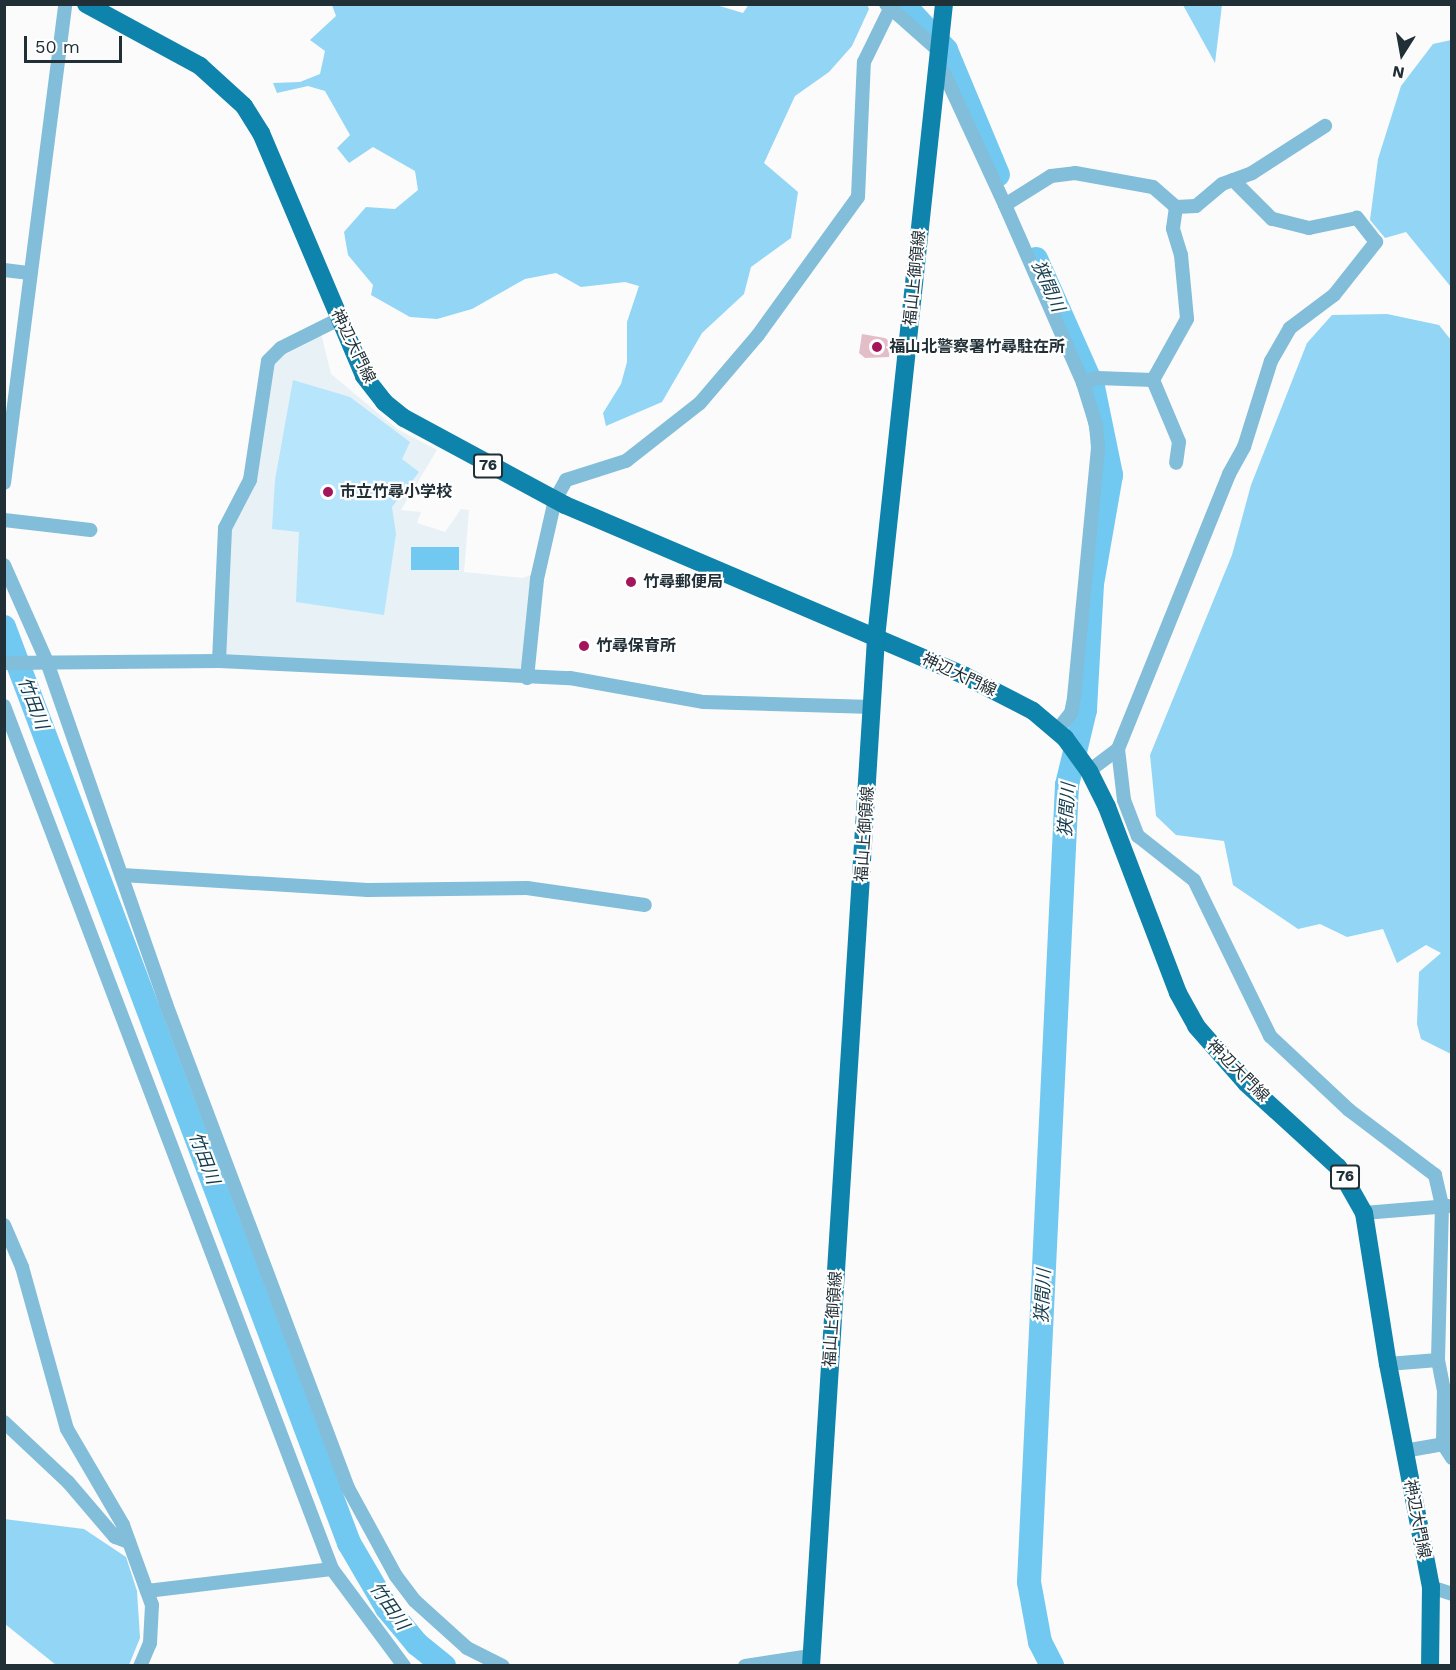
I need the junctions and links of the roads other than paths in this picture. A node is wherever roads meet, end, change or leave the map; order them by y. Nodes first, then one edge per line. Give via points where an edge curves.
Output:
1 (65, 4) edge
2 (86, 4) edge
3 (944, 4) edge
4 (888, 7) edge
5 (939, 51) junction
6 (1325, 126) dead end
7 (1233, 180) junction
8 (1005, 205) junction
9 (1176, 207) junction
10 (4, 270) edge
11 (28, 273) junction
12 (339, 319) junction
13 (1153, 380) junction
14 (1083, 382) junction
15 (1176, 463) dead end
16 (4, 483) edge
17 (555, 500) junction
18 (4, 520) edge
19 (90, 530) dead end
20 (4, 554) edge
21 (5, 566) edge
22 (876, 638) junction
23 (219, 661) junction
24 (4, 663) edge
25 (43, 663) junction
26 (527, 678) junction
27 (4, 706) edge
28 (873, 707) junction
29 (1061, 734) junction
30 (1118, 749) junction
31 (1087, 766) junction
32 (122, 875) junction
33 (645, 905) dead end
34 (1447, 1206) edge
35 (1365, 1213) junction
36 (4, 1225) edge
37 (1438, 1360) junction
38 (1388, 1364) junction
39 (6, 1430) edge
40 (1447, 1446) edge
41 (1404, 1451) junction
42 (1452, 1458) edge
43 (129, 1542) junction
44 (332, 1569) junction
45 (1431, 1587) junction
46 (147, 1591) junction
47 (1452, 1594) edge
48 (810, 1661) edge
49 (140, 1665) edge
50 (404, 1665) edge
51 (503, 1665) edge
52 (745, 1665) edge
53 (1430, 1665) edge

1 - 11 street
2 - 12 main road, 神辺大門線 / 76 via 200,66 244,106 261,133
3 - 5 main road, 福山上御領線
4 - 5 street
4 - 17 street via 864,63 858,196 758,335 700,404 626,461 566,480
5 - 8 street via 944,73
5 - 22 main road, 福山上御領線
6 - 7 street via 1252,173
7 - 9 street via 1196,206
7 - 30 street via 1272,219 1309,228 1357,218 1376,242 1334,295 1290,328 1271,361 1251,429 1228,474
8 - 9 street via 1051,176 1075,173 1154,187
8 - 14 street
9 - 13 street via 1173,229 1181,255 1187,320
10 - 11 street
11 - 16 street
12 - 17 main road, 神辺大門線 / 76 via 364,376 384,402 429,435
12 - 23 street via 281,348 268,361 250,480 225,528
13 - 14 street via 1097,378
13 - 15 street via 1179,442
14 - 29 street via 1098,448 1074,698
17 - 22 main road, 神辺大門線 / 76
17 - 26 street via 537,579
18 - 19 street
20 - 21 street
21 - 25 street
22 - 28 main road, 福山上御領線
22 - 29 main road, 神辺大門線 / 76 via 965,676 1033,711
23 - 25 street
23 - 26 street
24 - 25 street
25 - 32 street
26 - 28 street via 570,678 704,702
27 - 44 street
28 - 48 main road, 福山上御領線
29 - 31 main road, 神辺大門線 / 76
30 - 31 street
30 - 34 street via 1124,800 1138,836 1194,880 1270,1036 1349,1110 1429,1167
31 - 35 main road, 神辺大門線 / 76 via 1178,993 1196,1026 1246,1083 1338,1167
32 - 33 street via 368,890 526,888
32 - 51 street via 348,1488 396,1576 415,1601 467,1648
34 - 35 street
34 - 37 street
35 - 38 main road, 神辺大門線 / 76
36 - 43 street via 22,1267 67,1429
37 - 38 street
37 - 40 street
38 - 41 main road, 神辺大門線 / 76
39 - 43 street via 68,1482 115,1537
40 - 41 street
40 - 42 street
41 - 45 main road, 神辺大門線 / 76
43 - 46 street
44 - 46 street
44 - 50 street
45 - 47 street
45 - 53 main road, 神辺大門線 / 76
46 - 49 street via 153,1622
48 - 52 street

